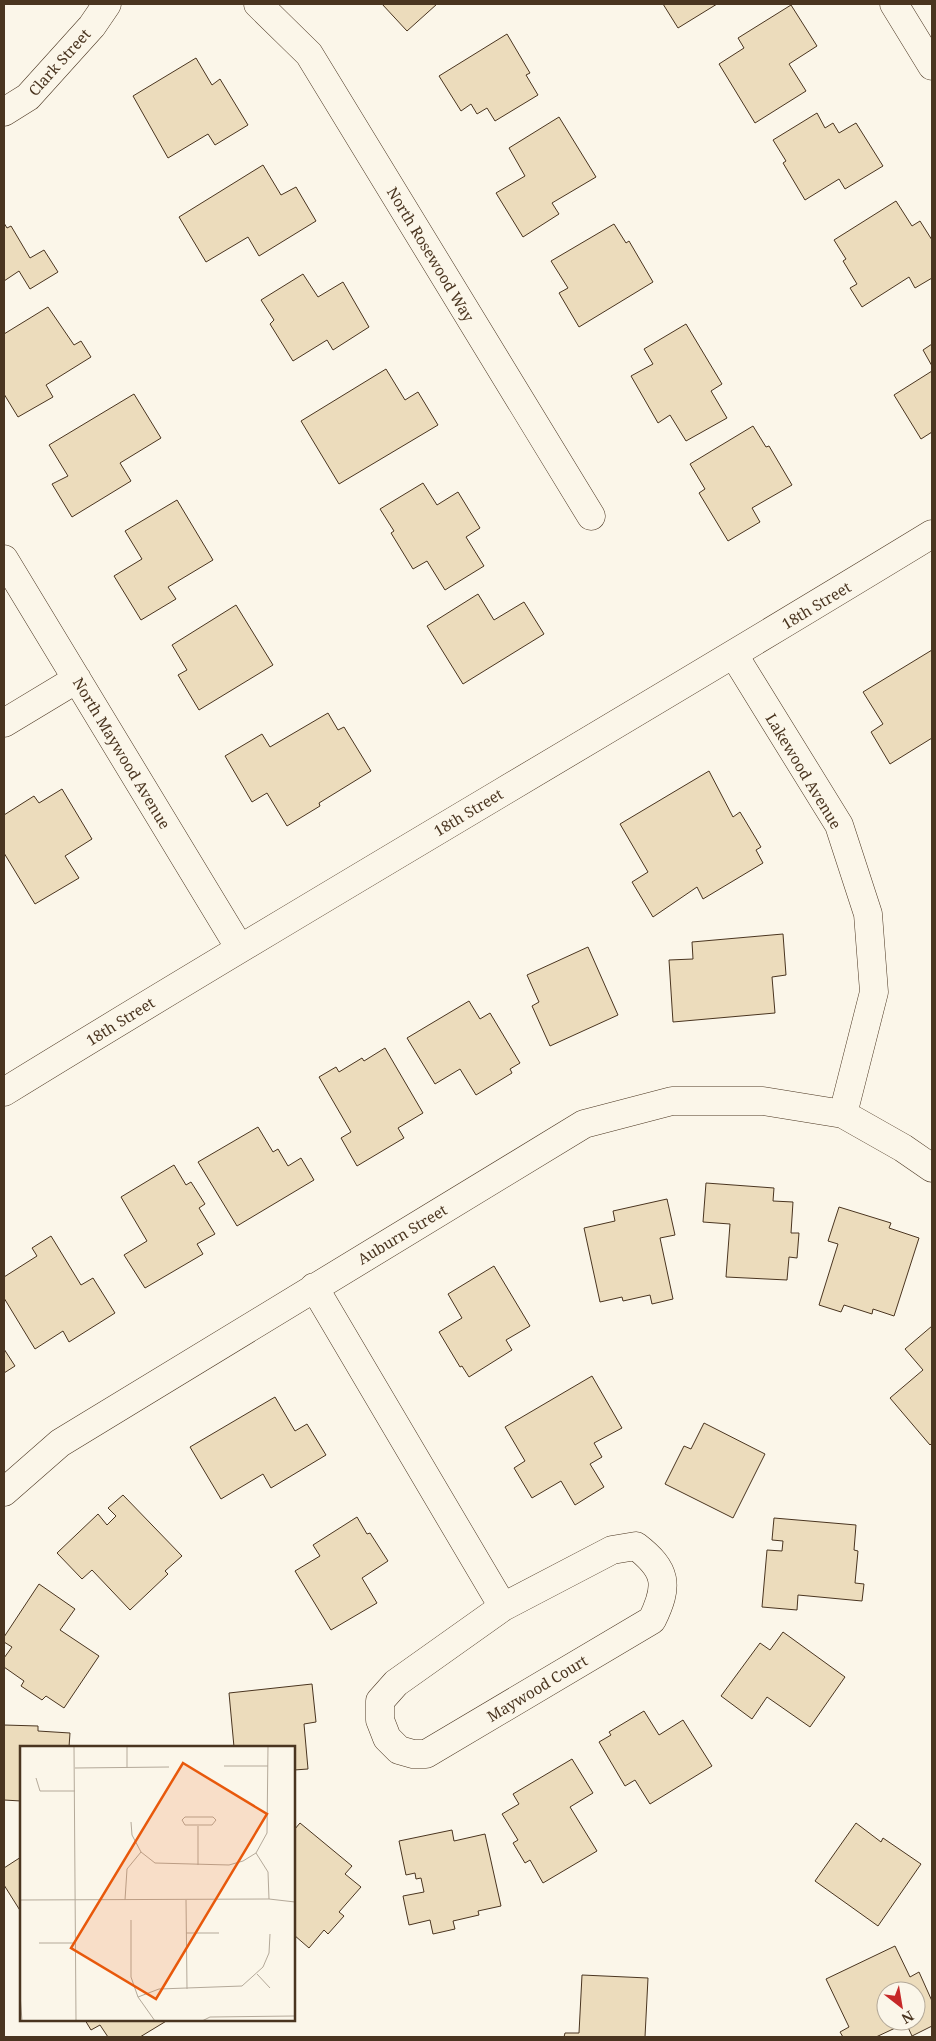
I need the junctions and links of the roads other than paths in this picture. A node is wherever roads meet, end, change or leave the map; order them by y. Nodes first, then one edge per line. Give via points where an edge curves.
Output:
1 (107, 4) edge
2 (258, 4) edge
3 (894, 4) edge
4 (932, 66) edge
5 (4, 112) edge
6 (591, 516) dead end
7 (932, 534) edge
8 (4, 560) edge
9 (734, 655) junction
10 (77, 679) junction
11 (4, 723) edge
12 (239, 947) junction
13 (4, 1092) edge
14 (843, 1114) junction
15 (932, 1168) edge
16 (314, 1287) junction
17 (4, 1492) edge
18 (503, 1607) junction

1 - 5 street, Clark Street via 92,26 28,97
2 - 6 street, North Rosewood Way via 309,54
3 - 4 street
7 - 9 street, 18th Street
8 - 10 street, North Maywood Avenue
9 - 12 street, 18th Street
9 - 14 street, Lakewood Avenue via 839,826 868,914 874,992
10 - 11 street
10 - 12 street, North Maywood Avenue
12 - 13 street, 18th Street
14 - 15 street
14 - 16 street, Auburn Street via 763,1100 672,1101 584,1124
16 - 17 street, Auburn Street via 60,1443
16 - 18 street
18 - 18 street, Maywood Court via 612,1550 636,1546 652,1558 664,1578 662,1599 652,1620 426,1754 399,1750 387,1738 380,1720 380,1701 396,1683

